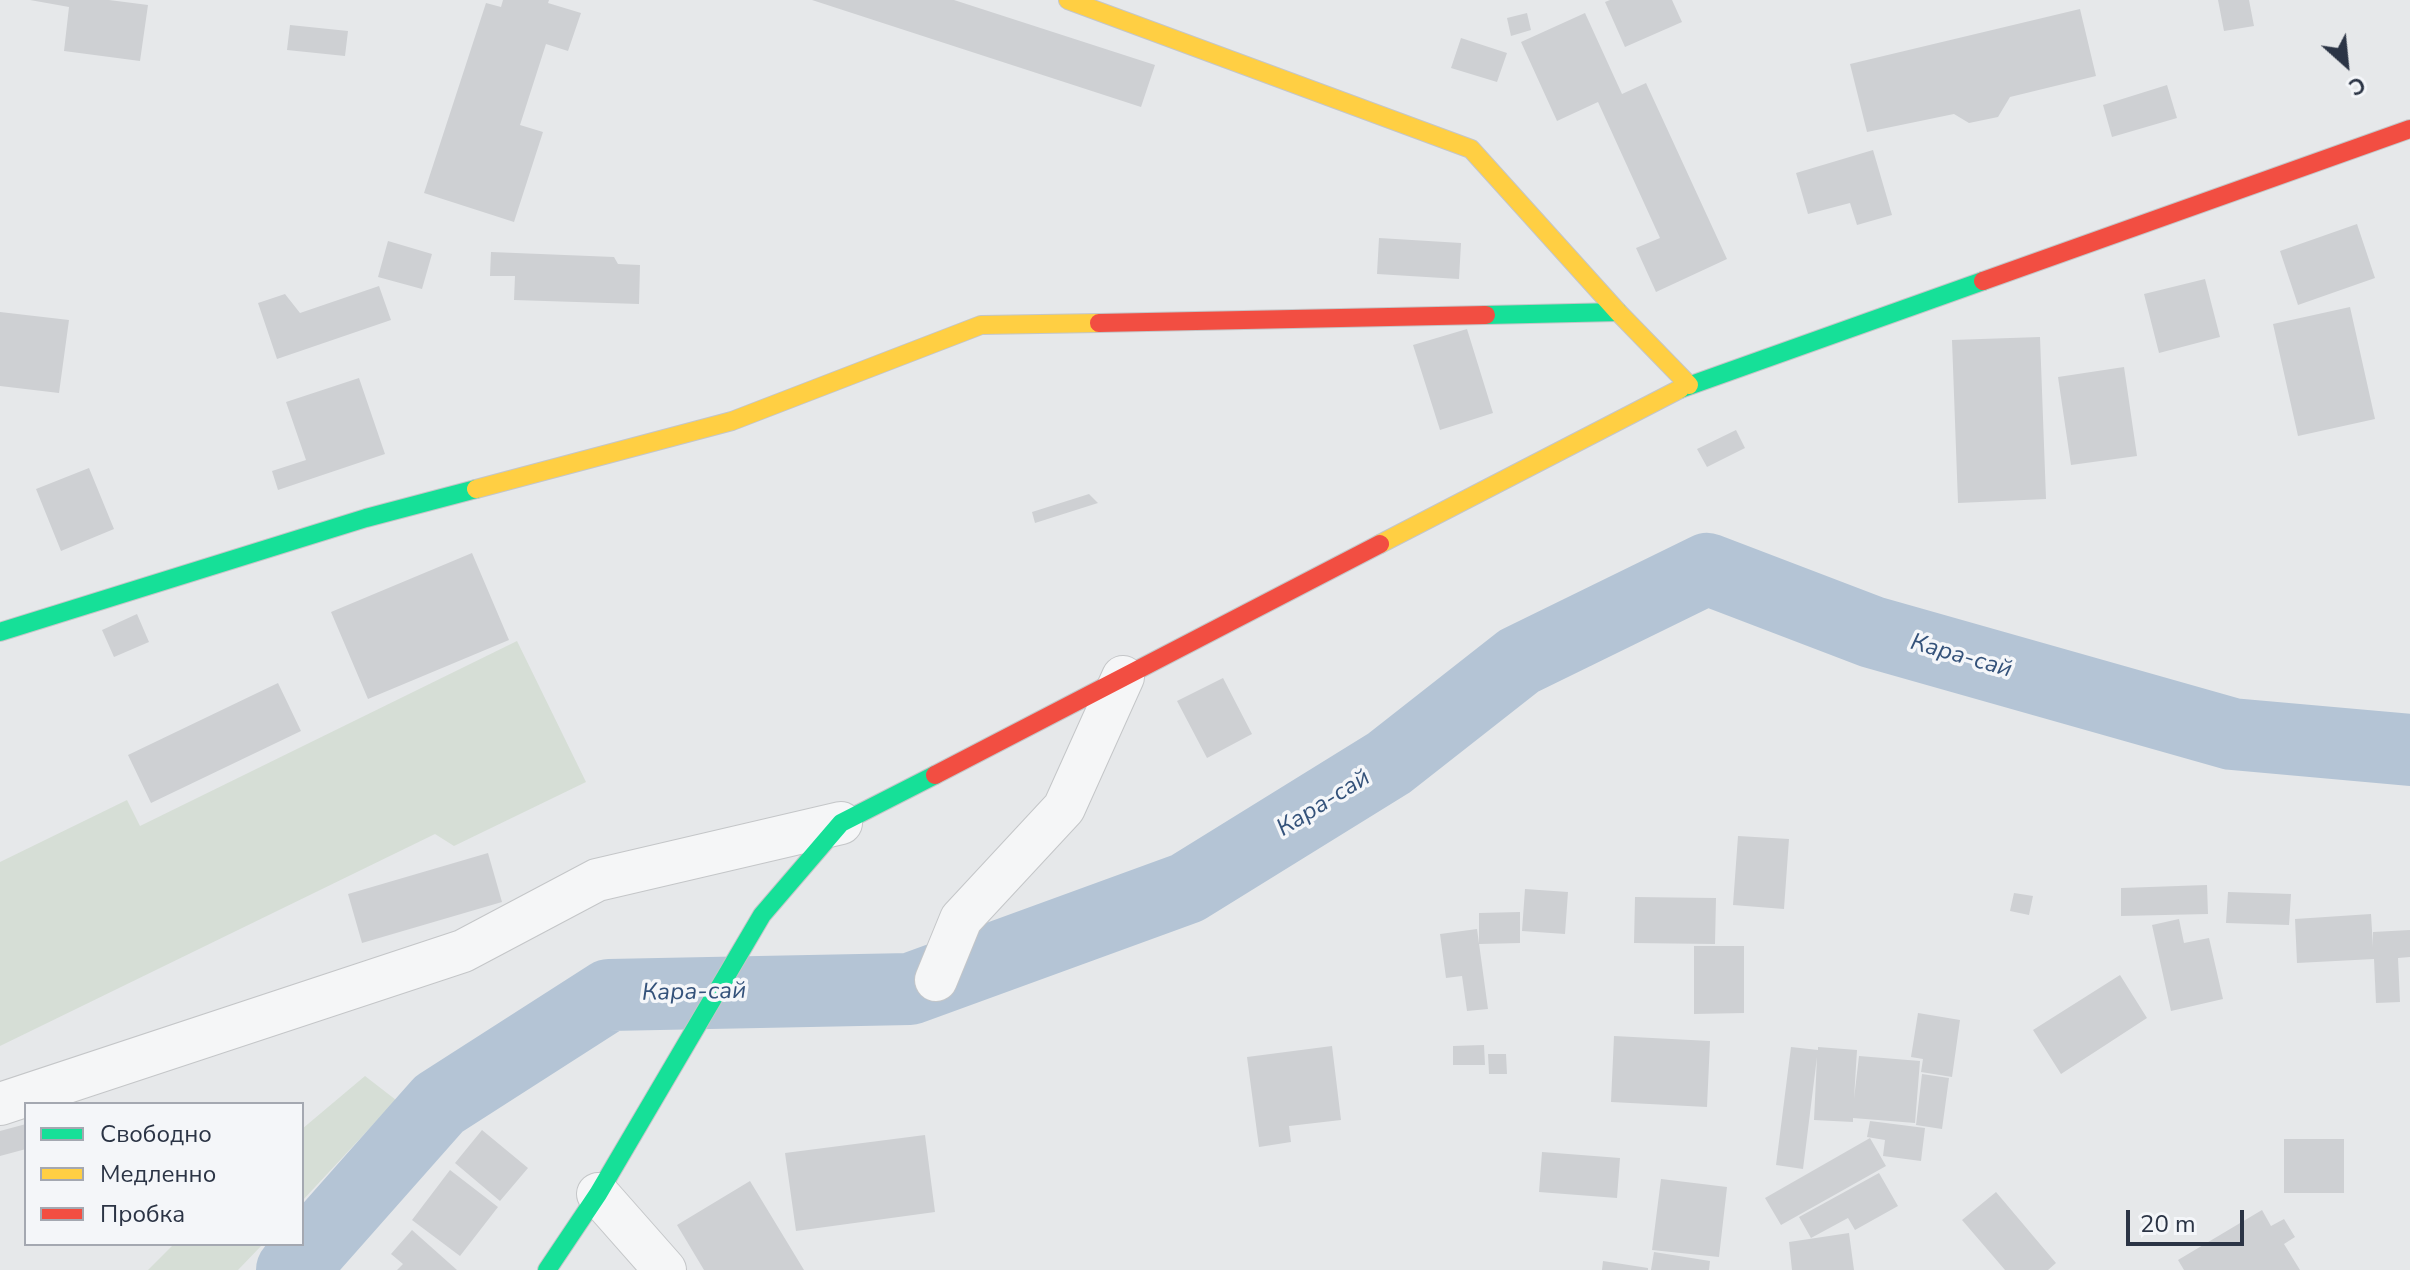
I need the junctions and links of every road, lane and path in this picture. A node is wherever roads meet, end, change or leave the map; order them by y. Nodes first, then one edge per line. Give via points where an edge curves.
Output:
1 (1068, 0) edge
2 (2410, 129) edge
3 (1618, 312) junction
4 (1689, 385) junction
5 (0, 632) edge
6 (1123, 677) junction
7 (841, 823) junction
8 (936, 980) dead end
9 (0, 1104) edge
10 (598, 1194) junction
11 (547, 1270) edge
12 (665, 1270) edge

1 - 3 main road via 1471,149
2 - 4 main road
3 - 4 main road
3 - 5 main road via 981,325 732,421 366,518
4 - 6 main road
6 - 7 main road
6 - 8 street via 1064,808 961,919
7 - 9 street via 597,880 463,951
7 - 10 main road via 762,915
10 - 11 main road
10 - 12 street

